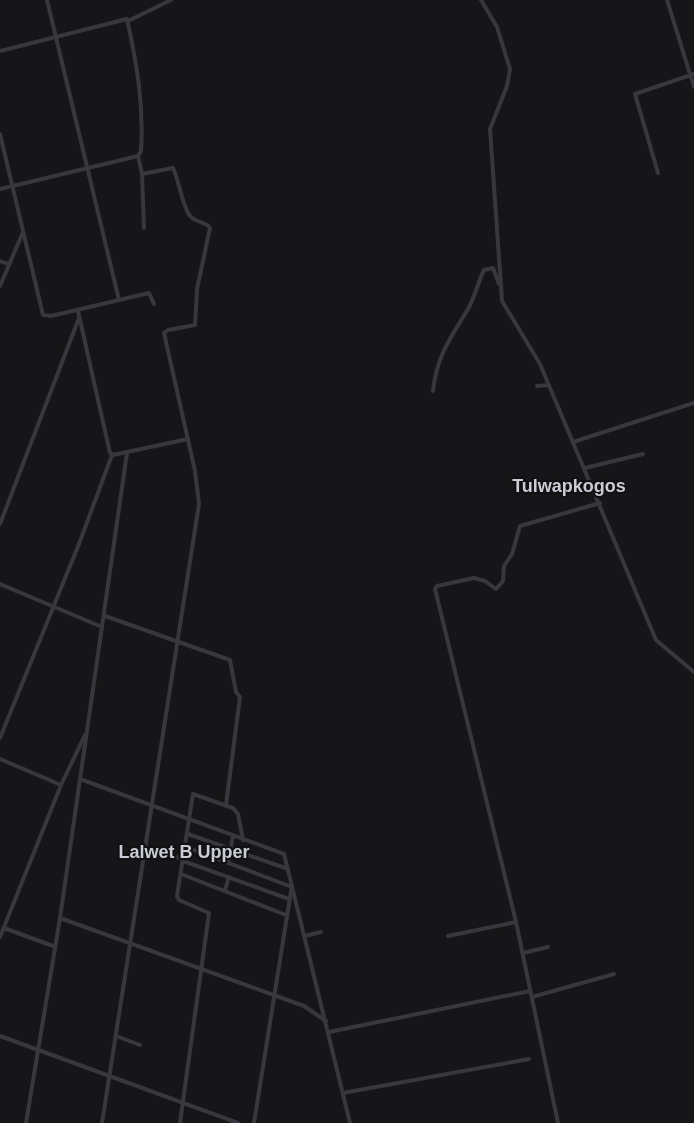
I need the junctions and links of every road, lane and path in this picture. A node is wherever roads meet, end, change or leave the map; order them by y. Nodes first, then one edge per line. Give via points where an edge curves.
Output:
1 (47, 0) edge
2 (171, 0) edge
3 (481, 0) edge
4 (667, 0) edge
5 (128, 21) junction
6 (55, 37) junction
7 (0, 51) edge
8 (692, 75) edge
9 (694, 87) edge
10 (0, 134) edge
11 (138, 156) junction
12 (88, 169) junction
13 (658, 173) dead end
14 (142, 174) junction
15 (12, 186) junction
16 (0, 189) edge
17 (144, 228) dead end
18 (23, 231) junction
19 (0, 261) edge
20 (8, 264) junction
21 (0, 286) edge
22 (500, 287) junction
23 (119, 300) junction
24 (154, 304) dead end
25 (78, 310) junction
26 (79, 318) junction
27 (549, 384) junction
28 (537, 386) dead end
29 (433, 391) dead end
30 (694, 403) edge
31 (188, 439) junction
32 (573, 442) junction
33 (128, 453) junction
34 (643, 454) dead end
35 (112, 455) junction
36 (585, 468) junction
37 (600, 503) junction
38 (0, 524) edge
39 (0, 584) edge
40 (53, 606) junction
41 (105, 616) junction
42 (102, 627) junction
43 (177, 642) junction
44 (694, 672) edge
45 (86, 735) junction
46 (0, 738) edge
47 (0, 759) edge
48 (80, 779) junction
49 (61, 785) junction
50 (152, 805) junction
51 (226, 805) junction
52 (189, 819) junction
53 (187, 834) junction
54 (233, 836) junction
55 (243, 840) junction
56 (146, 847) junction
57 (185, 847) junction
58 (231, 849) junction
59 (183, 860) junction
60 (228, 863) junction
61 (289, 869) junction
62 (181, 874) junction
63 (229, 877) junction
64 (292, 885) junction
65 (225, 890) junction
66 (290, 899) junction
67 (287, 915) junction
68 (60, 918) junction
69 (516, 921) junction
70 (4, 928) junction
71 (321, 932) dead end
72 (0, 936) edge
73 (305, 936) junction
74 (448, 936) dead end
75 (130, 943) junction
76 (53, 946) junction
77 (548, 947) dead end
78 (523, 953) junction
79 (202, 970) junction
80 (614, 974) dead end
81 (530, 991) junction
82 (275, 995) junction
83 (532, 997) junction
84 (326, 1021) junction
85 (329, 1032) junction
86 (0, 1036) edge
87 (116, 1036) junction
88 (140, 1045) dead end
89 (37, 1050) junction
90 (528, 1059) dead end
91 (109, 1077) junction
92 (343, 1093) junction
93 (183, 1103) junction
94 (26, 1123) edge
95 (102, 1123) edge
96 (180, 1123) edge
97 (238, 1123) edge
98 (254, 1123) edge
99 (350, 1123) edge
100 (558, 1123) edge

1 - 6 street
2 - 5 street
3 - 22 street via 497,27 510,69 490,129
4 - 8 street
5 - 6 street
5 - 11 street via 143,114
6 - 7 street
6 - 12 street
8 - 9 street
8 - 13 street via 635,94
10 - 15 street
11 - 12 street
11 - 14 street
12 - 15 street
12 - 23 street
14 - 17 street
14 - 31 street via 172,168 187,211 194,220 210,228 196,293 195,325 164,333
15 - 16 street
15 - 18 street
18 - 20 street
18 - 25 street via 43,315
19 - 20 street
20 - 21 street
22 - 27 street via 504,308
22 - 29 street via 493,268 484,270 468,309 440,356
23 - 24 street via 149,293
23 - 25 street
25 - 26 street
26 - 35 street
26 - 38 street
27 - 28 street
27 - 32 street
30 - 32 street
31 - 33 street
31 - 43 street via 200,504
32 - 36 street
33 - 35 street
33 - 41 street
34 - 36 street
35 - 40 street
36 - 37 street
37 - 44 street via 659,644
37 - 69 street via 520,526 504,566 503,581 496,590 474,578 435,589
39 - 40 street
40 - 42 street
40 - 46 street
41 - 42 street
41 - 43 street
42 - 45 street
43 - 50 street
43 - 51 street via 231,663 240,697
45 - 48 street
45 - 49 street
47 - 49 street
48 - 50 street
48 - 68 street
49 - 70 street
50 - 52 street
50 - 56 street
51 - 52 street via 194,794
51 - 55 street via 238,814
52 - 53 street
52 - 54 street
53 - 57 street
53 - 58 street
54 - 55 street
54 - 58 street
55 - 61 street via 281,852
56 - 59 street
56 - 75 street
57 - 59 street
57 - 60 street
58 - 60 street
58 - 61 street
59 - 62 street
59 - 63 street
60 - 64 street
61 - 64 street
62 - 65 street
62 - 79 street via 179,900 209,913
63 - 65 street
63 - 66 street
64 - 66 street
64 - 73 street
65 - 67 street
66 - 67 street
67 - 82 street
68 - 75 street
68 - 76 street
69 - 74 street
69 - 78 street
70 - 72 street
70 - 76 street
71 - 73 street
73 - 84 street
75 - 79 street
75 - 87 street
76 - 89 street
77 - 78 street
78 - 81 street
79 - 82 street
79 - 93 street
80 - 83 street
81 - 83 street
81 - 85 street
82 - 84 street via 304,1006
82 - 98 street
83 - 100 street
84 - 85 street
85 - 92 street
86 - 89 street
87 - 88 street
87 - 91 street
89 - 91 street
89 - 94 street
90 - 92 street
91 - 93 street
91 - 95 street
92 - 99 street
93 - 96 street
93 - 97 street

